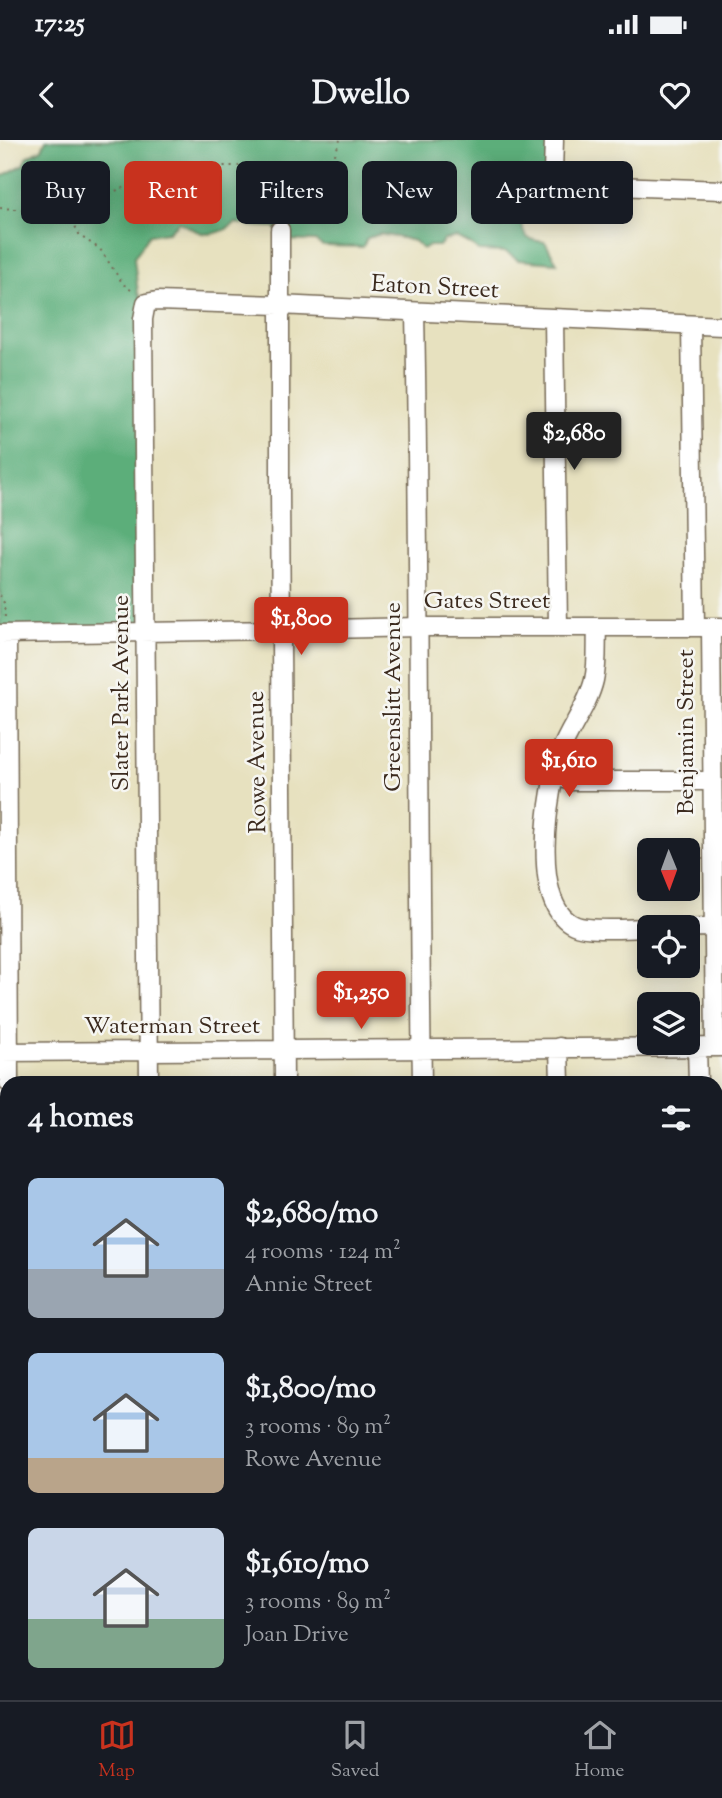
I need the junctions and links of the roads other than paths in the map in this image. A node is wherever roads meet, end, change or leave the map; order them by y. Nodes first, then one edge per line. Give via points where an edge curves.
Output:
1 (554, 140) edge
2 (722, 190) edge
3 (280, 230) dead end
4 (146, 303) joint
5 (279, 305) junction
6 (415, 312) junction
7 (554, 318) junction
8 (691, 325) junction
9 (722, 326) edge
10 (597, 626) junction
11 (419, 627) junction
12 (558, 627) junction
13 (709, 627) edge
14 (146, 631) junction
15 (282, 631) junction
16 (4, 634) edge
17 (554, 776) junction
18 (712, 780) junction
19 (718, 864) edge
20 (700, 927) edge
21 (713, 927) junction
22 (637, 928) edge
23 (559, 1047) junction
24 (711, 1047) edge
25 (421, 1049) junction
26 (148, 1051) junction
27 (284, 1051) junction
28 (4, 1052) edge
29 (8, 1076) edge
30 (149, 1076) edge
31 (284, 1076) edge
32 (422, 1076) edge
33 (560, 1076) edge
34 (701, 1076) edge

1 - 2 street via 553,173 555,181 563,184
3 - 5 street, Rowe Avenue
4 - 5 street, Eaton Street
4 - 14 street, Slater Park Avenue
5 - 6 street, Eaton Street
5 - 15 street, Rowe Avenue
6 - 7 street, Eaton Street
6 - 11 street, Greenslitt Avenue
7 - 8 street, Eaton Street
7 - 12 street
8 - 9 street, Eaton Street
8 - 13 street, Benjamin Street
10 - 12 street, Gates Street
10 - 13 street, Gates Street
10 - 17 street via 594,681
11 - 12 street, Gates Street
11 - 15 street, Gates Street
11 - 25 street, Greenslitt Avenue
13 - 18 street, Benjamin Street
14 - 15 street, Gates Street
14 - 16 street, Gates Street
14 - 26 street, Slater Park Avenue
15 - 27 street, Rowe Avenue
16 - 28 street
17 - 18 street via 573,780
17 - 22 street via 546,838 553,901 576,926
18 - 19 street, Benjamin Street
19 - 21 street, Benjamin Street
20 - 21 street
21 - 24 street, Benjamin Street
23 - 24 street, Waterman Street
23 - 25 street, Waterman Street
23 - 33 street
24 - 34 street, Benjamin Street
25 - 27 street, Waterman Street
25 - 32 street, Greenslitt Avenue
26 - 27 street, Waterman Street
26 - 28 street, Waterman Street
26 - 30 street, Slater Park Avenue
27 - 31 street, Rowe Avenue
28 - 29 street

